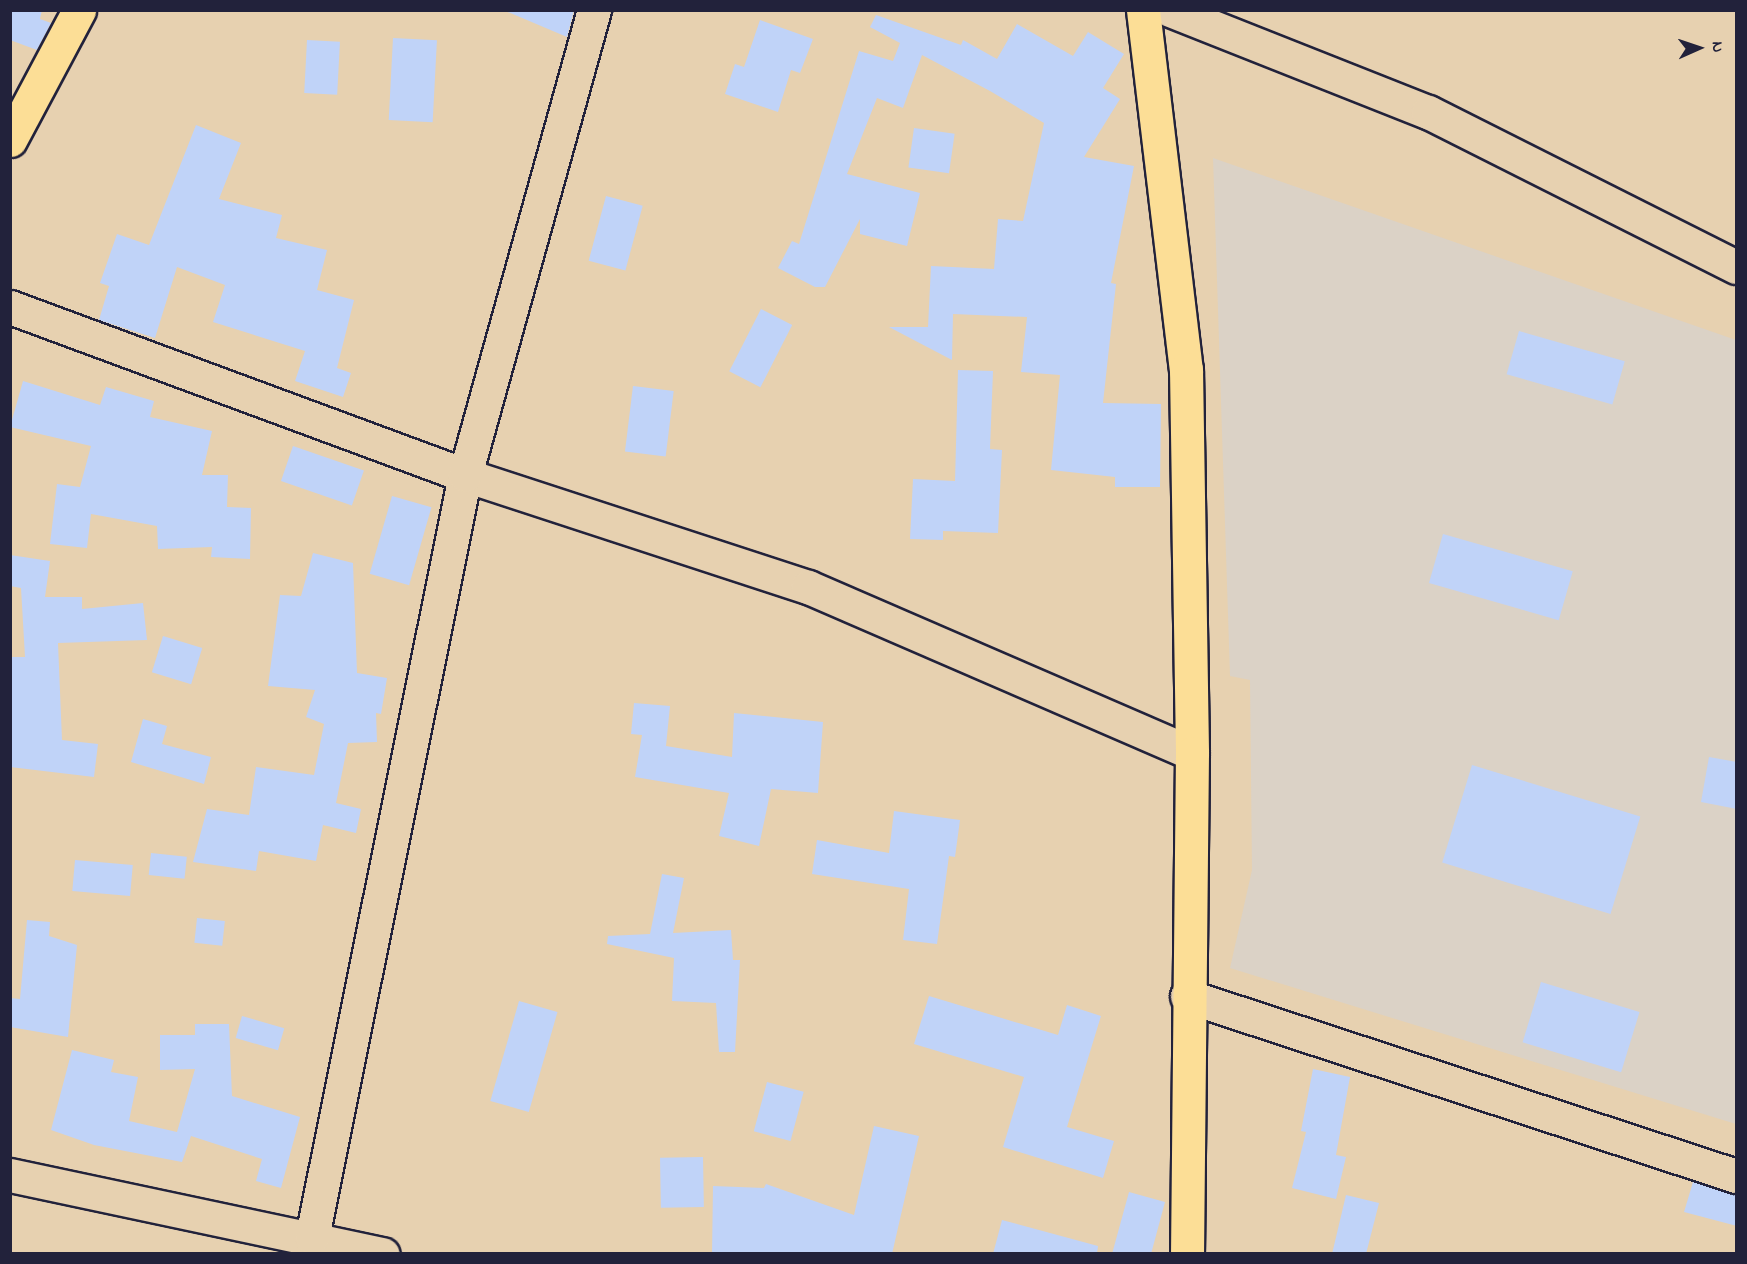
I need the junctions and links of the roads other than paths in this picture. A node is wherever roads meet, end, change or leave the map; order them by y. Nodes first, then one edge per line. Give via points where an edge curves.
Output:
1 (79, 10) edge
2 (594, 10) edge
3 (1143, 10) edge
4 (1170, 10) edge
5 (10, 140) edge
6 (1737, 267) edge
7 (10, 307) edge
8 (465, 475) junction
9 (1192, 753) junction
10 (1187, 996) junction
11 (10, 1175) edge
12 (1737, 1176) edge
13 (312, 1237) junction
14 (383, 1254) edge
15 (1187, 1254) edge

1 - 5 main road
2 - 8 street
3 - 9 main road via 1186,369
4 - 6 street via 1428,112
7 - 8 street
8 - 9 street via 808,587
8 - 13 street
9 - 10 main road
10 - 12 street
10 - 15 main road
11 - 13 street
13 - 14 street

